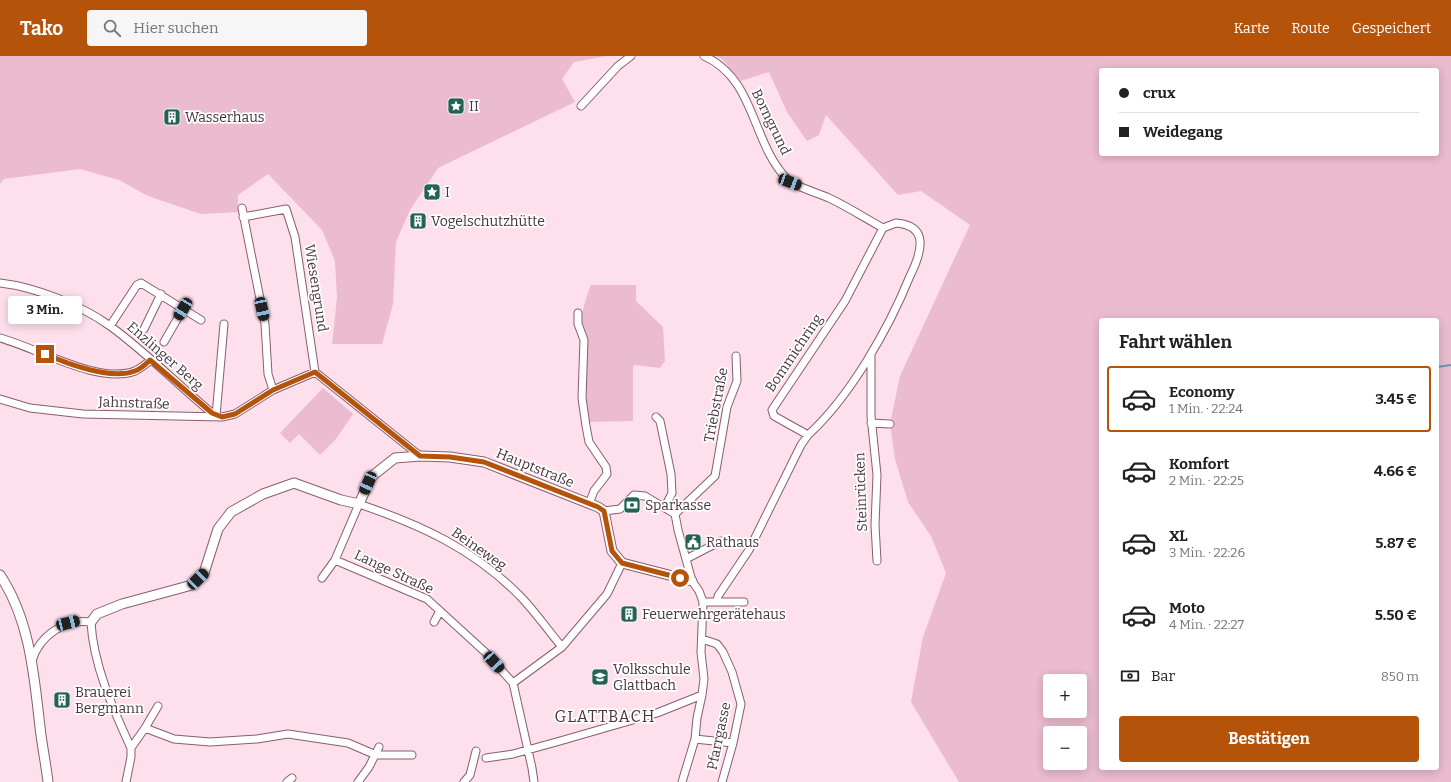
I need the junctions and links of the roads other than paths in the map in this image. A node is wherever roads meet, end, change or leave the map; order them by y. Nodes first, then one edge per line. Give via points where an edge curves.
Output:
1 (631, 56) edge
2 (704, 56) edge
3 (581, 106) dead end
4 (242, 208) dead end
5 (243, 216) junction
6 (883, 228) junction
7 (0, 283) edge
8 (161, 294) junction
9 (183, 309) junction
10 (578, 313) dead end
11 (201, 320) dead end
12 (224, 324) dead end
13 (110, 326) junction
14 (144, 329) dead end
15 (0, 338) edge
16 (164, 342) dead end
17 (871, 354) junction
18 (736, 356) dead end
19 (150, 360) junction
20 (315, 372) junction
21 (273, 390) junction
22 (0, 399) edge
23 (219, 416) junction
24 (656, 416) dead end
25 (871, 423) junction
26 (890, 424) dead end
27 (808, 435) junction
28 (420, 456) junction
29 (359, 504) junction
30 (589, 504) junction
31 (665, 507) junction
32 (604, 511) junction
33 (676, 514) junction
34 (721, 541) dead end
35 (335, 560) junction
36 (686, 560) junction
37 (877, 561) dead end
38 (622, 563) junction
39 (0, 574) edge
40 (322, 578) dead end
41 (692, 581) junction
42 (703, 602) junction
43 (717, 602) junction
44 (744, 602) dead end
45 (440, 611) junction
46 (91, 622) junction
47 (434, 622) dead end
48 (702, 639) junction
49 (562, 647) junction
50 (32, 661) junction
51 (513, 683) junction
52 (702, 695) junction
53 (158, 706) dead end
54 (145, 728) junction
55 (695, 739) junction
56 (733, 743) junction
57 (379, 747) dead end
58 (131, 748) junction
59 (527, 750) junction
60 (476, 751) dead end
61 (376, 755) junction
62 (412, 755) dead end
63 (486, 758) dead end
64 (48, 782) edge
65 (126, 782) edge
66 (358, 782) edge
67 (464, 782) edge
68 (534, 782) edge
69 (682, 782) edge
70 (722, 782) edge

1 - 3 street via 618,66
2 - 6 street, Borngrund via 727,70 738,83 770,154 790,182 830,198
4 - 5 street
5 - 20 street, Wiesengrund via 286,209 296,237
5 - 21 street via 265,324 268,374
6 - 17 street via 896,223 912,227 920,241 918,258 902,297
6 - 27 street, Bommichring via 845,302 772,410 774,416
7 - 13 street, Enzlinger Berg via 20,285 67,302
8 - 9 street
8 - 13 street via 144,284 137,285
8 - 14 street
9 - 11 street
9 - 16 street
10 - 30 street via 578,324 584,340 582,398 586,426 589,442 606,467 607,474 594,491
12 - 23 street
13 - 19 street, Enzlinger Berg
15 - 19 street via 18,342 59,360 97,370 129,372
17 - 25 street, Steinrücken
17 - 27 street via 842,396
18 - 33 street, Triebstraße via 737,381 727,407 715,476
19 - 23 street, Enzlinger Berg
20 - 21 street, Jahnstraße
20 - 28 street
21 - 23 street, Jahnstraße via 235,414
22 - 23 street, Jahnstraße via 30,408 83,414
24 - 31 street via 660,421 671,474 672,493
25 - 26 street
25 - 37 street, Steinrücken via 877,475
27 - 43 street via 800,445 749,550 718,596
28 - 29 street, Hauptstraße via 395,458 370,477
28 - 30 street, Hauptstraße via 456,457 484,462
29 - 35 street
29 - 46 street via 294,483 263,494 231,512 218,529 204,573 192,585 122,604 97,614
29 - 49 street, Beineweg via 407,521 456,546 488,568 521,598
30 - 32 street, Hauptstraße
31 - 32 street via 645,496 634,495 620,509
31 - 33 street
32 - 38 street via 612,551
33 - 36 street
34 - 36 street
35 - 40 street
35 - 45 street, Lange Straße via 427,599
36 - 41 street
38 - 41 street
38 - 49 street via 607,594
39 - 50 street via 19,612
41 - 42 street via 699,590
42 - 43 street
42 - 48 street
43 - 44 street
45 - 47 street, Lange Straße
45 - 51 street, Lange Straße via 485,652
46 - 50 street via 81,620 68,623 52,632 37,646
46 - 58 street via 105,691
48 - 52 street
48 - 56 street, Pfarrgasse via 717,644 732,672 741,704
49 - 51 street
50 - 64 street
51 - 59 street
52 - 55 street
52 - 59 street via 657,713
53 - 54 street
54 - 58 street
54 - 61 street via 174,739 210,742 288,734 348,743
55 - 56 street
55 - 69 street
56 - 70 street, Pfarrgasse
57 - 61 street
58 - 65 street
59 - 63 street
59 - 68 street
60 - 67 street via 470,775
61 - 62 street
61 - 66 street

